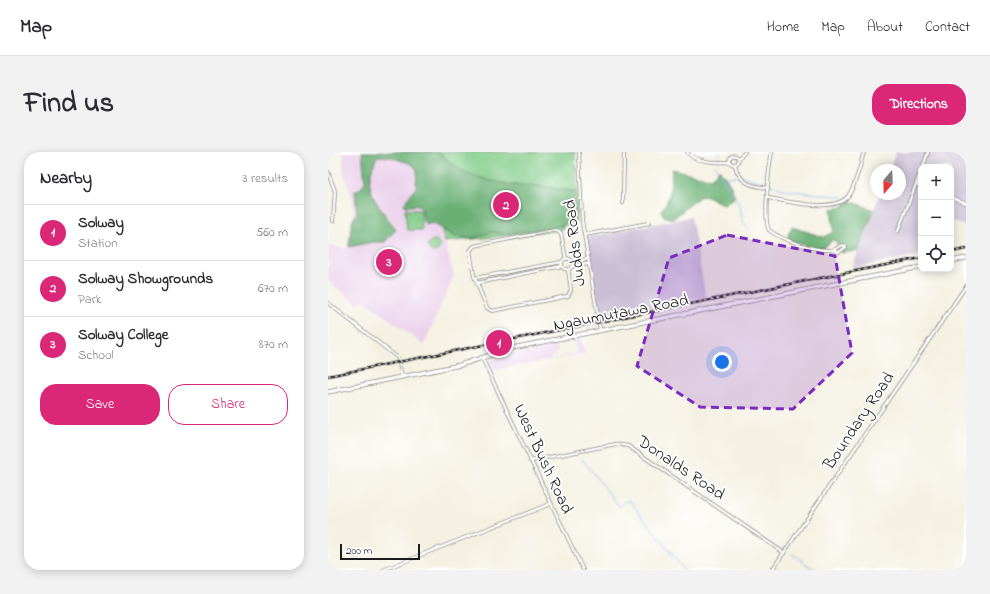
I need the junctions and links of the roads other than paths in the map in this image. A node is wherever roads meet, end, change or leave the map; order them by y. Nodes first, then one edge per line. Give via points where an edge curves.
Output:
1 (579, 152) edge
2 (624, 152) edge
3 (687, 152) edge
4 (745, 152) edge
5 (772, 152) edge
6 (864, 152) edge
7 (928, 152) edge
8 (739, 158) junction
9 (730, 162) junction
10 (924, 164) edge
11 (735, 165) junction
12 (328, 172) edge
13 (918, 179) edge
14 (916, 184) joint
15 (768, 188) junction
16 (768, 198) junction
17 (954, 198) edge
18 (622, 202) dead end
19 (966, 203) edge
20 (333, 221) dead end
21 (649, 223) dead end
22 (898, 231) dead end
23 (584, 235) junction
24 (832, 250) junction
25 (966, 258) edge
26 (566, 259) junction
27 (588, 259) junction
28 (954, 260) edge
29 (562, 262) junction
30 (572, 262) junction
31 (588, 264) junction
32 (562, 266) junction
33 (572, 266) junction
34 (535, 267) junction
35 (918, 268) edge
36 (568, 269) junction
37 (514, 271) junction
38 (536, 271) junction
39 (514, 275) junction
40 (492, 276) junction
41 (475, 278) junction
42 (492, 279) junction
43 (477, 283) junction
44 (966, 286) edge
45 (328, 303) edge
46 (600, 330) junction
47 (482, 358) junction
48 (402, 377) junction
49 (328, 392) edge
50 (530, 461) junction
51 (550, 504) junction
52 (784, 553) junction
53 (382, 570) edge
54 (582, 570) edge
55 (772, 570) edge

1 - 23 street, Judds Road
2 - 18 street
3 - 9 street via 709,162
4 - 8 street
5 - 15 street
6 - 16 street via 850,194 841,202 827,206
7 - 10 street
8 - 9 street via 732,156
8 - 11 street
9 - 11 street
11 - 15 street via 742,180
12 - 20 street via 335,191
13 - 14 street
14 - 22 street
15 - 16 street
16 - 24 street via 766,222 772,232 799,244
17 - 19 street
21 - 23 street
23 - 27 street, Judds Road
24 - 24 street via 843,245 846,247 839,252
25 - 28 main road
26 - 29 street
26 - 30 street
26 - 41 street via 561,234 556,230 474,246 470,251
27 - 30 street
27 - 31 street, Judds Road
29 - 32 street
29 - 34 street
30 - 33 street
31 - 33 street
31 - 46 street, Judds Road
32 - 36 street
32 - 38 street
33 - 36 street
34 - 37 street
34 - 38 street
35 - 46 main road, Ngaumutawa Road
36 - 43 street via 571,290 568,296 495,311 487,308
37 - 39 street
37 - 40 street
38 - 39 street
39 - 42 street
40 - 41 street
40 - 42 street
41 - 43 street
42 - 43 street
44 - 52 street, Boundary Road
45 - 48 street via 398,358
46 - 47 main road, Ngaumutawa Road via 512,348
47 - 48 main road, Ngaumutawa Road
47 - 50 street, West Bush Road
48 - 49 main road, Ngaumutawa Road
50 - 51 street, West Bush Road
50 - 52 street, Donalds Road via 616,444 628,446
51 - 53 street
51 - 54 street, West Bush Road
52 - 55 street, Boundary Road

